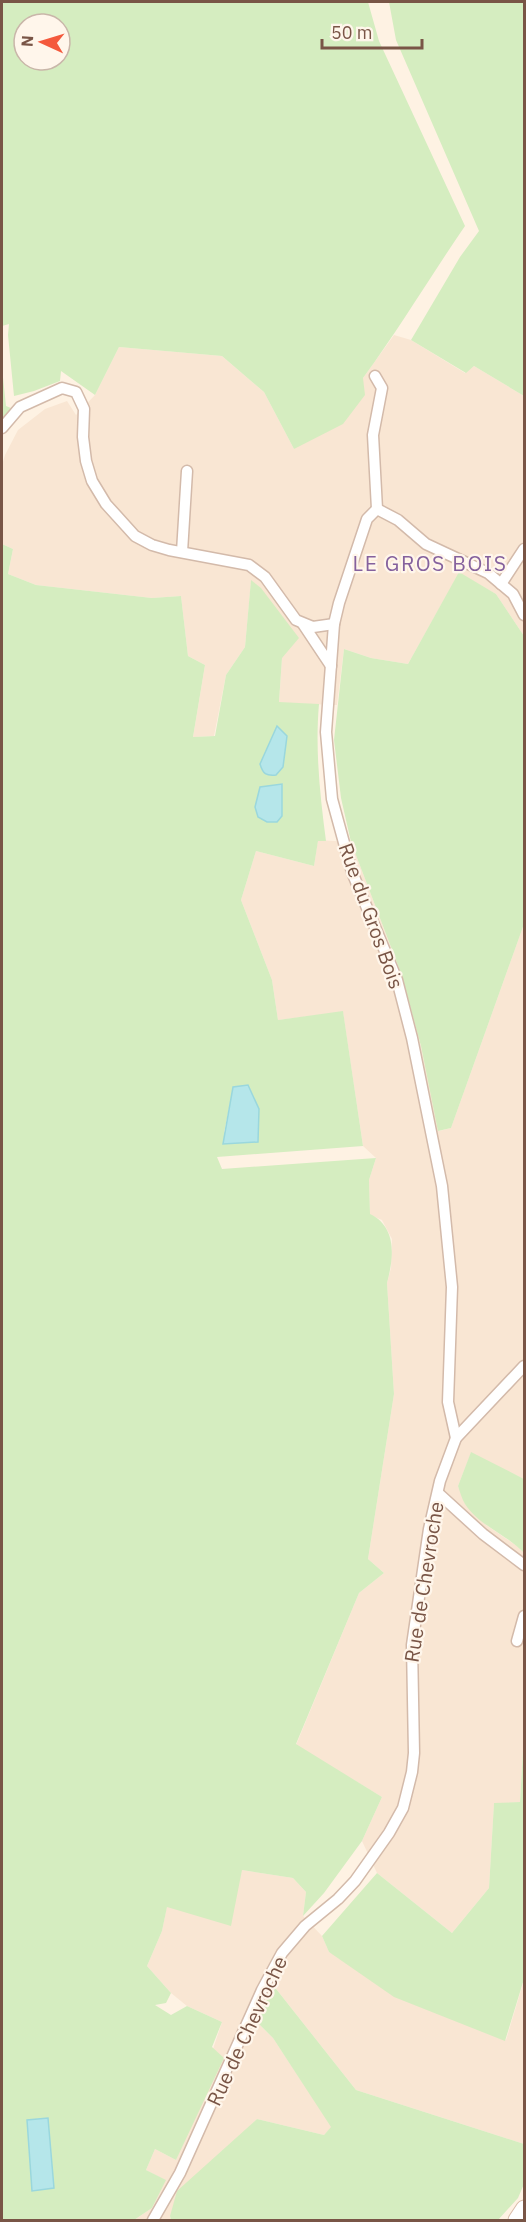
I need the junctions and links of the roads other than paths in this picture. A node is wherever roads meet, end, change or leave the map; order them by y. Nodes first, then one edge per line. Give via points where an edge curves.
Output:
1 (375, 376) dead end
2 (2, 428) edge
3 (188, 471) dead end
4 (377, 509) junction
5 (525, 549) edge
6 (182, 552) junction
7 (501, 584) junction
8 (525, 615) edge
9 (302, 622) junction
10 (334, 624) junction
11 (331, 666) junction
12 (525, 1366) edge
13 (456, 1438) junction
14 (438, 1493) junction
15 (525, 1565) edge
16 (525, 1616) edge
17 (518, 1641) dead end
18 (525, 2208) edge
19 (153, 2220) edge
20 (516, 2220) edge

1 - 4 street via 382,388 373,435
2 - 6 street via 20,406 62,388 76,392 84,409 86,461 106,504 135,536 152,545
3 - 6 street
4 - 7 street via 398,520 426,544 488,573
4 - 10 street, Rue du Gros Bois via 367,519
5 - 7 street
6 - 9 street via 249,565 265,577 296,620
7 - 8 street via 513,594
9 - 10 street via 313,627
9 - 11 street
10 - 11 street, Rue du Gros Bois
11 - 13 street, Rue du Gros Bois via 326,732 332,799 352,872 397,980 442,1186 452,1287 448,1402
12 - 13 street, Rue de Chevroche
13 - 14 street, Rue de Chevroche
14 - 15 street
14 - 19 street, Rue de Chevroche via 411,1645 414,1754 403,1808 355,1881 293,1939 272,1970 180,2173
16 - 17 street
18 - 20 main road

